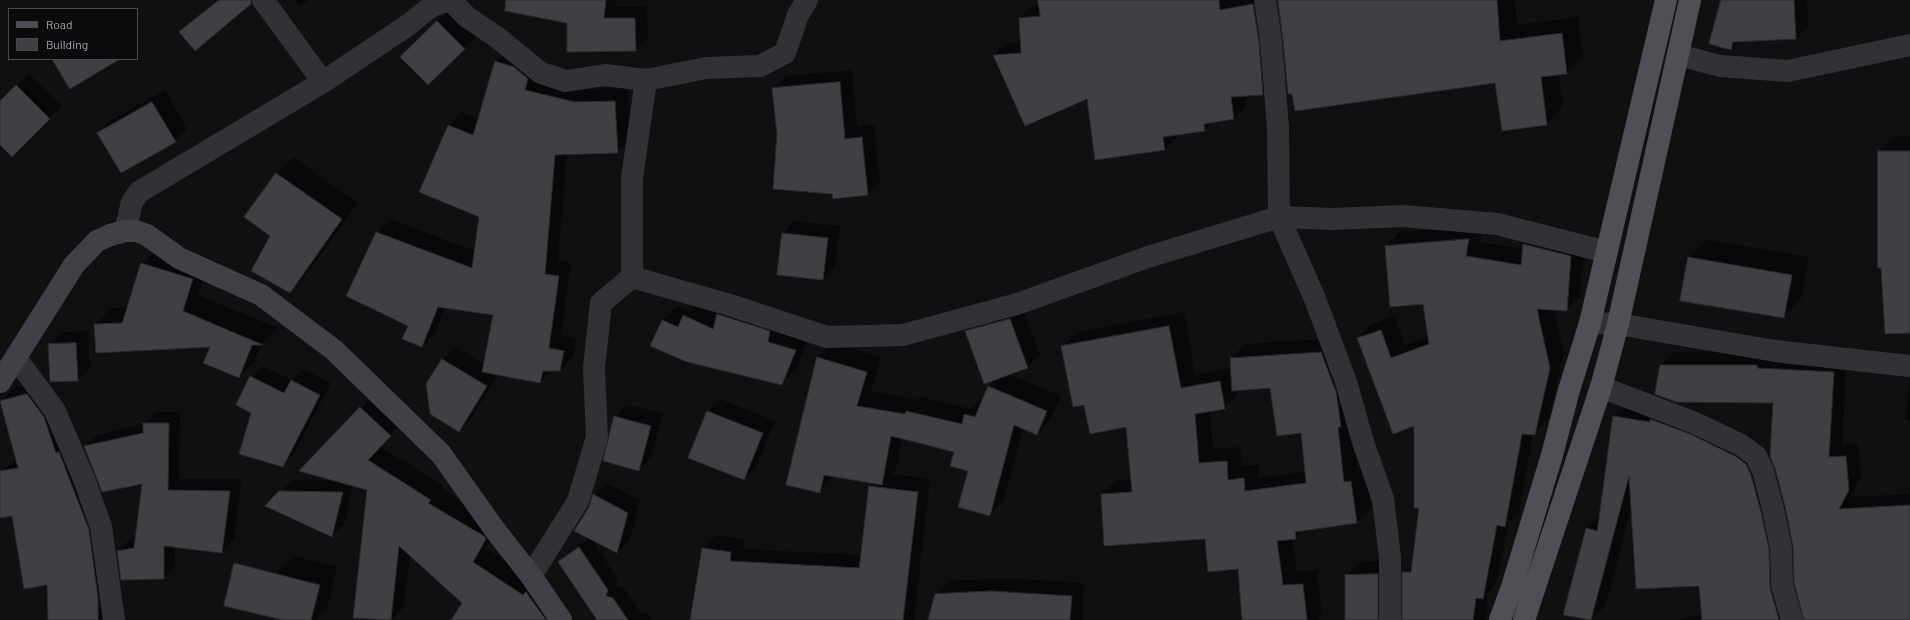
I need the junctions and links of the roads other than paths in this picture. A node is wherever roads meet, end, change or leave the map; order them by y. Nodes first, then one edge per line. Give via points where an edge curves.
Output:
1 (263, 0) edge
2 (449, 0) edge
3 (807, 0) edge
4 (1265, 0) edge
5 (1666, 0) edge
6 (1690, 0) edge
7 (1910, 45) edge
8 (1679, 55) junction
9 (646, 80) junction
10 (323, 82) junction
11 (1279, 217) junction
12 (125, 231) junction
13 (1607, 252) junction
14 (632, 277) junction
15 (1590, 323) junction
16 (1618, 324) junction
17 (16, 358) junction
18 (1910, 366) edge
19 (0, 382) edge
20 (1601, 388) junction
21 (531, 576) junction
22 (114, 620) edge
23 (561, 620) edge
24 (1390, 620) edge
25 (1500, 620) edge
26 (1524, 620) edge
27 (1792, 620) edge

1 - 10 street
2 - 9 street via 467,17 541,73 566,81 605,75
2 - 10 street via 432,6
3 - 9 street via 798,15 785,54 760,66 706,68
4 - 11 street via 1278,128
5 - 13 main road
6 - 8 main road
7 - 8 street via 1788,71 1720,66
8 - 16 main road
9 - 14 street via 632,178
10 - 12 street via 139,192 132,202
11 - 13 street via 1332,219 1403,216 1497,224
11 - 14 street via 1148,257 1017,304 903,335 827,337 730,305
11 - 24 street via 1316,299 1383,498 1390,556
12 - 17 street via 97,241 74,265
12 - 21 street via 147,235 180,258 261,295 334,350 441,454
13 - 15 main road
14 - 21 street via 601,303 594,368 597,437 578,501
15 - 16 street
15 - 25 main road via 1548,470
16 - 18 street via 1775,351
16 - 20 main road
17 - 19 street
17 - 22 street via 55,411 84,479 101,527
20 - 26 main road
20 - 27 street via 1695,423 1741,445 1756,456 1763,471 1773,509 1781,548 1782,584
21 - 23 street

